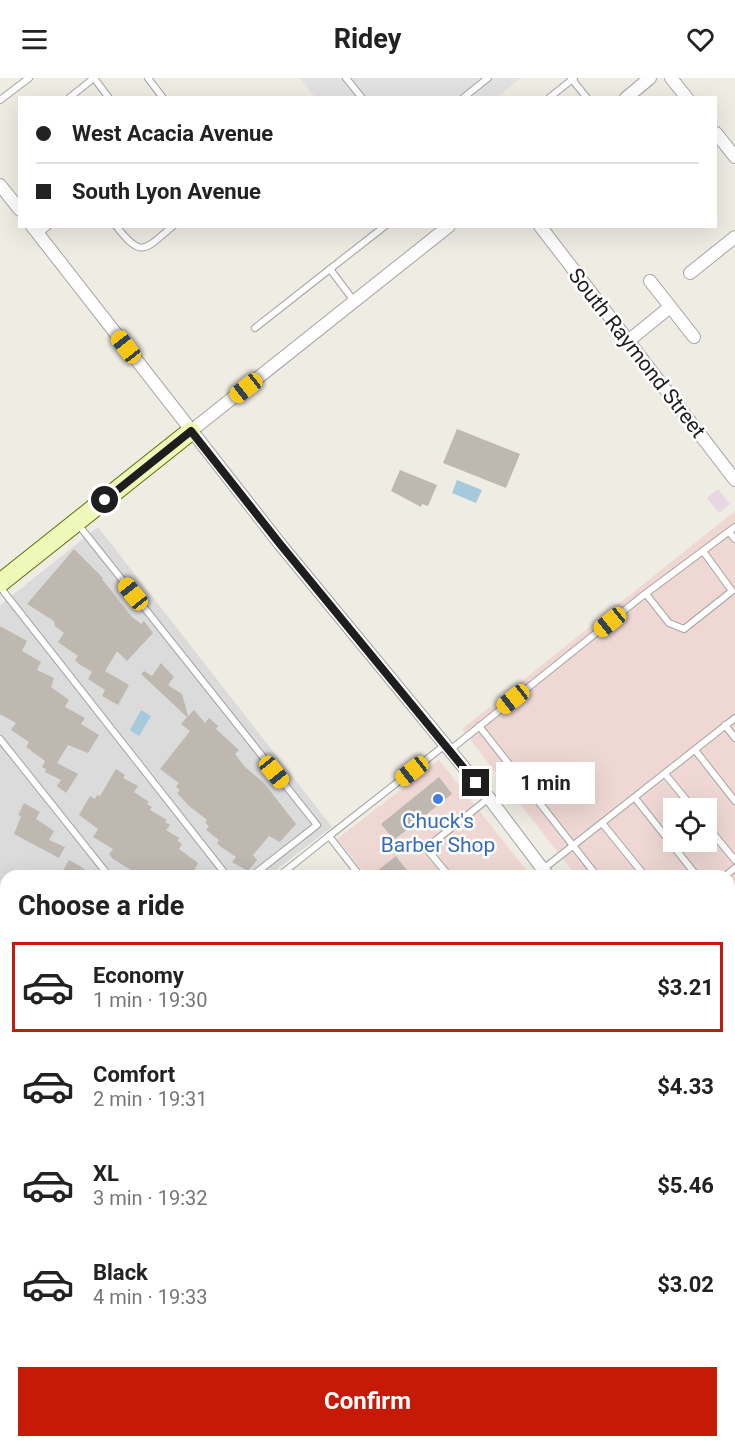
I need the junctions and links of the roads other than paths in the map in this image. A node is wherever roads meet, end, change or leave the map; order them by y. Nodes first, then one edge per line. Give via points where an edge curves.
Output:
1 (29, 78) edge
2 (94, 78) edge
3 (148, 78) edge
4 (346, 78) edge
5 (488, 78) edge
6 (573, 78) edge
7 (650, 78) edge
8 (671, 78) edge
9 (72, 96) edge
10 (108, 96) edge
11 (162, 96) edge
12 (360, 96) edge
13 (466, 96) edge
14 (551, 96) edge
15 (586, 96) edge
16 (628, 96) edge
17 (685, 96) edge
18 (0, 100) edge
19 (717, 134) edge
20 (735, 157) edge
21 (0, 185) edge
22 (18, 208) edge
23 (118, 228) edge
24 (168, 228) edge
25 (382, 228) edge
26 (446, 228) edge
27 (542, 228) edge
28 (39, 229) edge
29 (735, 237) edge
30 (330, 269) junction
31 (690, 273) dead end
32 (650, 281) dead end
33 (355, 301) junction
34 (670, 307) junction
35 (255, 328) dead end
36 (694, 337) dead end
37 (627, 342) junction
38 (191, 431) junction
39 (735, 480) edge
40 (77, 522) junction
41 (735, 527) edge
42 (729, 532) junction
43 (735, 539) edge
44 (703, 551) junction
45 (0, 585) edge
46 (646, 594) junction
47 (735, 718) edge
48 (725, 725) junction
49 (479, 726) junction
50 (735, 738) edge
51 (0, 739) edge
52 (447, 748) junction
53 (695, 750) junction
54 (665, 774) junction
55 (489, 798) junction
56 (635, 798) junction
57 (685, 798) edge
58 (735, 801) edge
59 (602, 823) junction
60 (329, 836) junction
61 (717, 838) edge
62 (573, 846) junction
63 (735, 860) edge
64 (104, 870) edge
65 (222, 870) edge
66 (260, 870) edge
67 (286, 870) edge
68 (355, 870) edge
69 (444, 870) edge
70 (543, 870) edge
71 (548, 870) edge
72 (592, 870) edge
73 (640, 870) edge
74 (692, 870) edge

1 - 18 lane
2 - 9 lane
2 - 10 lane
3 - 11 lane
4 - 12 lane
5 - 13 lane
6 - 14 lane
6 - 15 lane
7 - 16 street
8 - 17 street
19 - 20 street
21 - 22 street
23 - 24 lane via 131,246 139,248 148,247
25 - 30 lane
26 - 33 street
27 - 37 street, South Raymond Street
28 - 38 street
29 - 31 street
30 - 33 lane
30 - 35 lane
32 - 34 street
33 - 38 street
34 - 36 street
34 - 37 street
37 - 39 street, South Raymond Street
38 - 40 street
38 - 52 street
40 - 45 street
40 - 66 lane via 317,825
41 - 42 lane
42 - 43 lane
42 - 44 lane
44 - 46 lane
44 - 46 lane via 732,591 684,629 669,623
45 - 65 lane
46 - 49 lane
47 - 48 lane
48 - 50 lane
48 - 53 lane
49 - 52 lane
49 - 62 lane
51 - 64 lane
52 - 55 street
52 - 60 lane
53 - 54 lane
53 - 58 lane
54 - 56 lane
54 - 57 lane
55 - 69 lane via 426,848
55 - 70 street
56 - 59 lane
56 - 74 lane
59 - 62 lane
59 - 73 lane
60 - 67 lane
60 - 68 lane
61 - 63 lane
62 - 71 lane
62 - 72 lane

